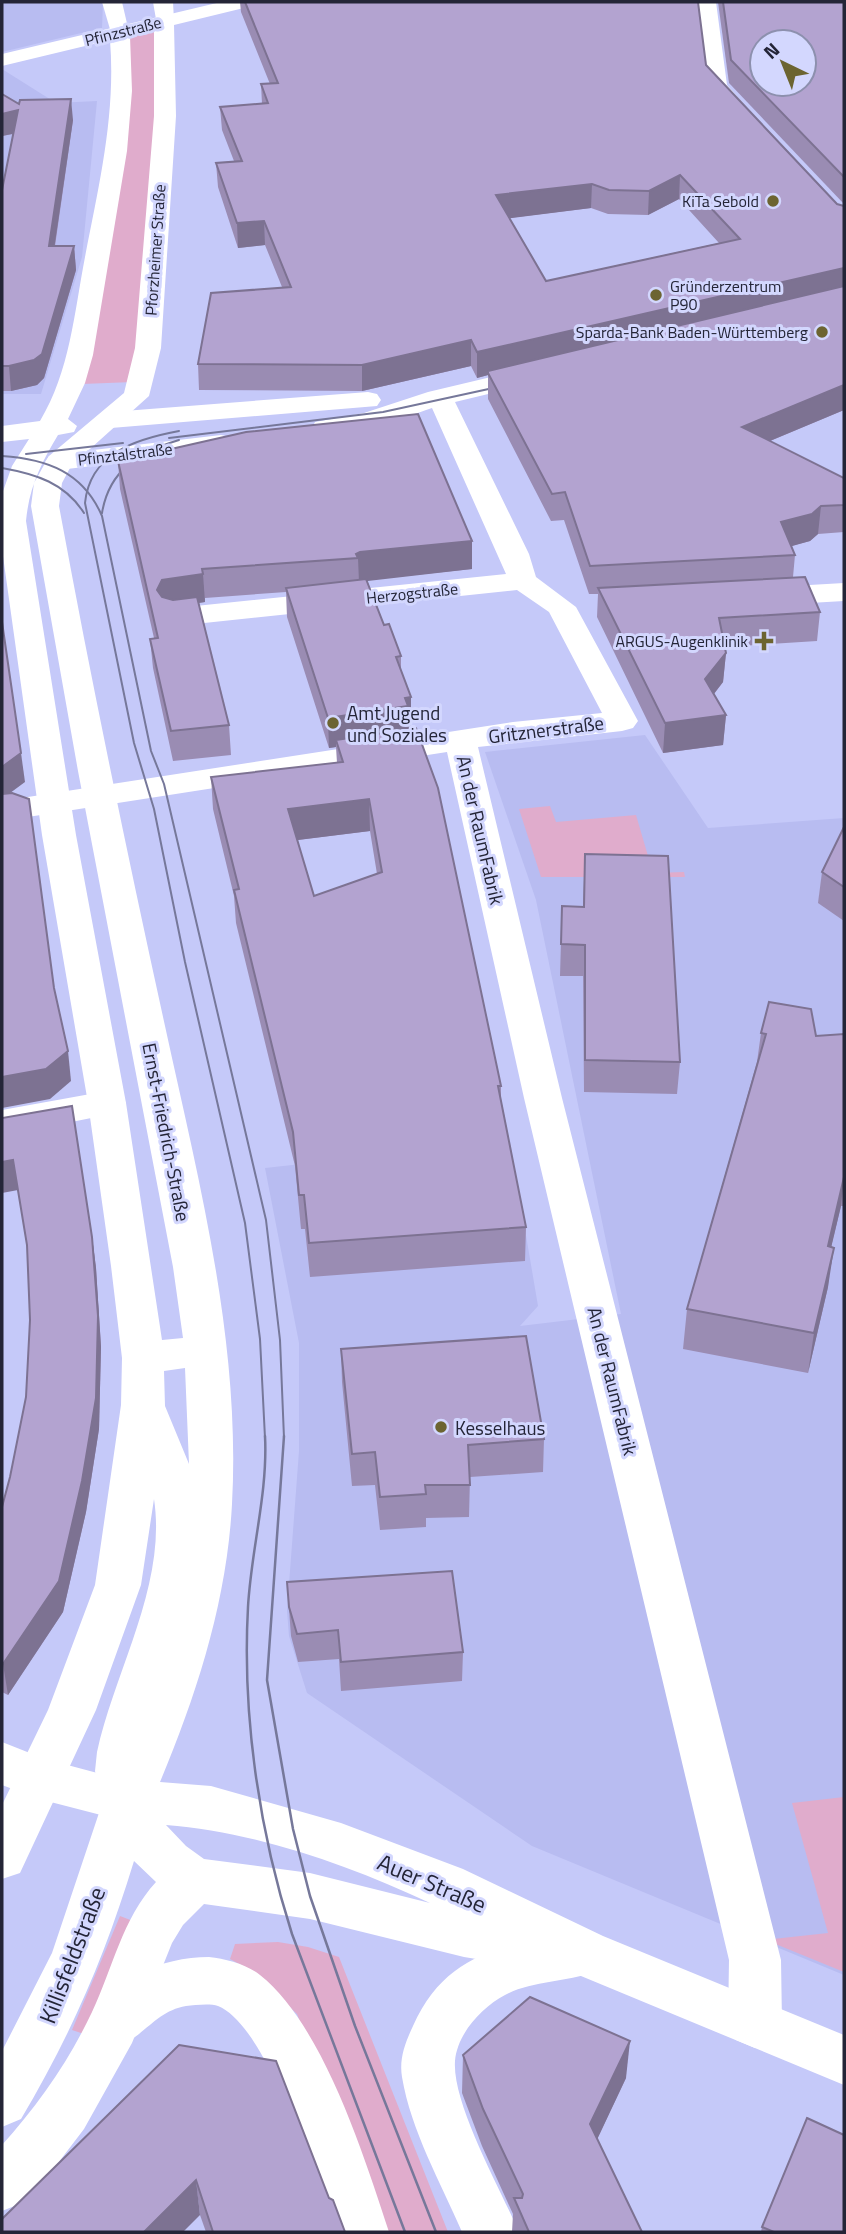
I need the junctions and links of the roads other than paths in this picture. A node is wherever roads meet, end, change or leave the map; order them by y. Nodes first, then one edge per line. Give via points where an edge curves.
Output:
1 (112, 2) edge
2 (245, 2) edge
3 (706, 2) edge
4 (164, 11) edge
5 (119, 32) junction
6 (2, 60) edge
7 (761, 135) edge
8 (568, 367) edge
9 (436, 398) junction
10 (111, 420) junction
11 (302, 432) edge
12 (2, 434) edge
13 (244, 439) edge
14 (34, 457) edge
15 (7, 535) edge
16 (523, 581) junction
17 (844, 592) edge
18 (736, 598) edge
19 (176, 617) edge
20 (460, 740) junction
21 (97, 795) junction
22 (54, 802) junction
23 (2, 811) edge
24 (107, 1103) junction
25 (2, 1123) edge
26 (205, 1350) junction
27 (143, 1358) junction
28 (143, 1405) junction
29 (20, 1771) edge
30 (128, 1801) junction
31 (2, 1857) edge
32 (196, 1880) junction
33 (584, 1953) junction
34 (755, 2023) junction
35 (114, 2024) junction
36 (844, 2060) edge
37 (2, 2101) edge
38 (2, 2184) edge
39 (361, 2232) edge
40 (490, 2232) edge

1 - 5 main road
2 - 4 main road, Pfinzstraße
3 - 7 main road via 717,86
4 - 5 main road, Pfinzstraße
4 - 10 main road, Pforzheimer Straße via 165,116 148,348 135,396
5 - 6 main road, Pfinzstraße
5 - 14 main road via 118,131 84,335 73,382
8 - 9 main road, Pfinztalstraße
9 - 10 main road, Pfinztalstraße
9 - 11 main road, Pfinztalstraße via 369,421
9 - 16 main road via 448,410
10 - 14 main road, Pforzheimer Straße
12 - 14 main road, Pfinztalstraße
13 - 14 main road, Pfinztalstraße
14 - 15 main road via 13,492
14 - 21 main road, Ernst-Friedrich-Straße via 48,482 45,506
15 - 22 main road
16 - 19 main road, Herzogstraße
16 - 20 main road, Gritznerstraße via 575,607 622,720
17 - 18 main road
20 - 21 main road, Gritznerstraße
20 - 34 main road, An der RaumFabrik via 755,1960
21 - 22 main road, Gritznerstraße
21 - 26 main road, Ernst-Friedrich-Straße via 177,1177
22 - 23 main road, Gritznerstraße
22 - 24 main road
24 - 25 main road
24 - 27 main road
26 - 27 main road
26 - 30 main road, Ernst-Friedrich-Straße via 212,1451 210,1506 199,1578 158,1727
27 - 28 main road
28 - 29 main road via 118,1585 80,1691
28 - 30 main road via 172,1472 178,1524 174,1571 120,1771
29 - 30 main road, Auer Straße
29 - 31 main road
30 - 32 main road via 141,1835 180,1872
30 - 33 main road, Auer Straße via 211,1807 323,1838 445,1885
30 - 37 main road, Killisfeldstraße via 86,1934 63,1989
32 - 33 main road via 310,1896 464,1934
32 - 35 main road via 179,1890 159,1916
33 - 34 main road, Auer Straße
33 - 40 main road via 509,1970 478,1983 436,2030 428,2065 434,2098
34 - 36 main road, Auer Straße
35 - 38 main road via 55,2127
35 - 39 main road via 154,1992 185,1983 216,1982 238,1989 265,2016 292,2056

